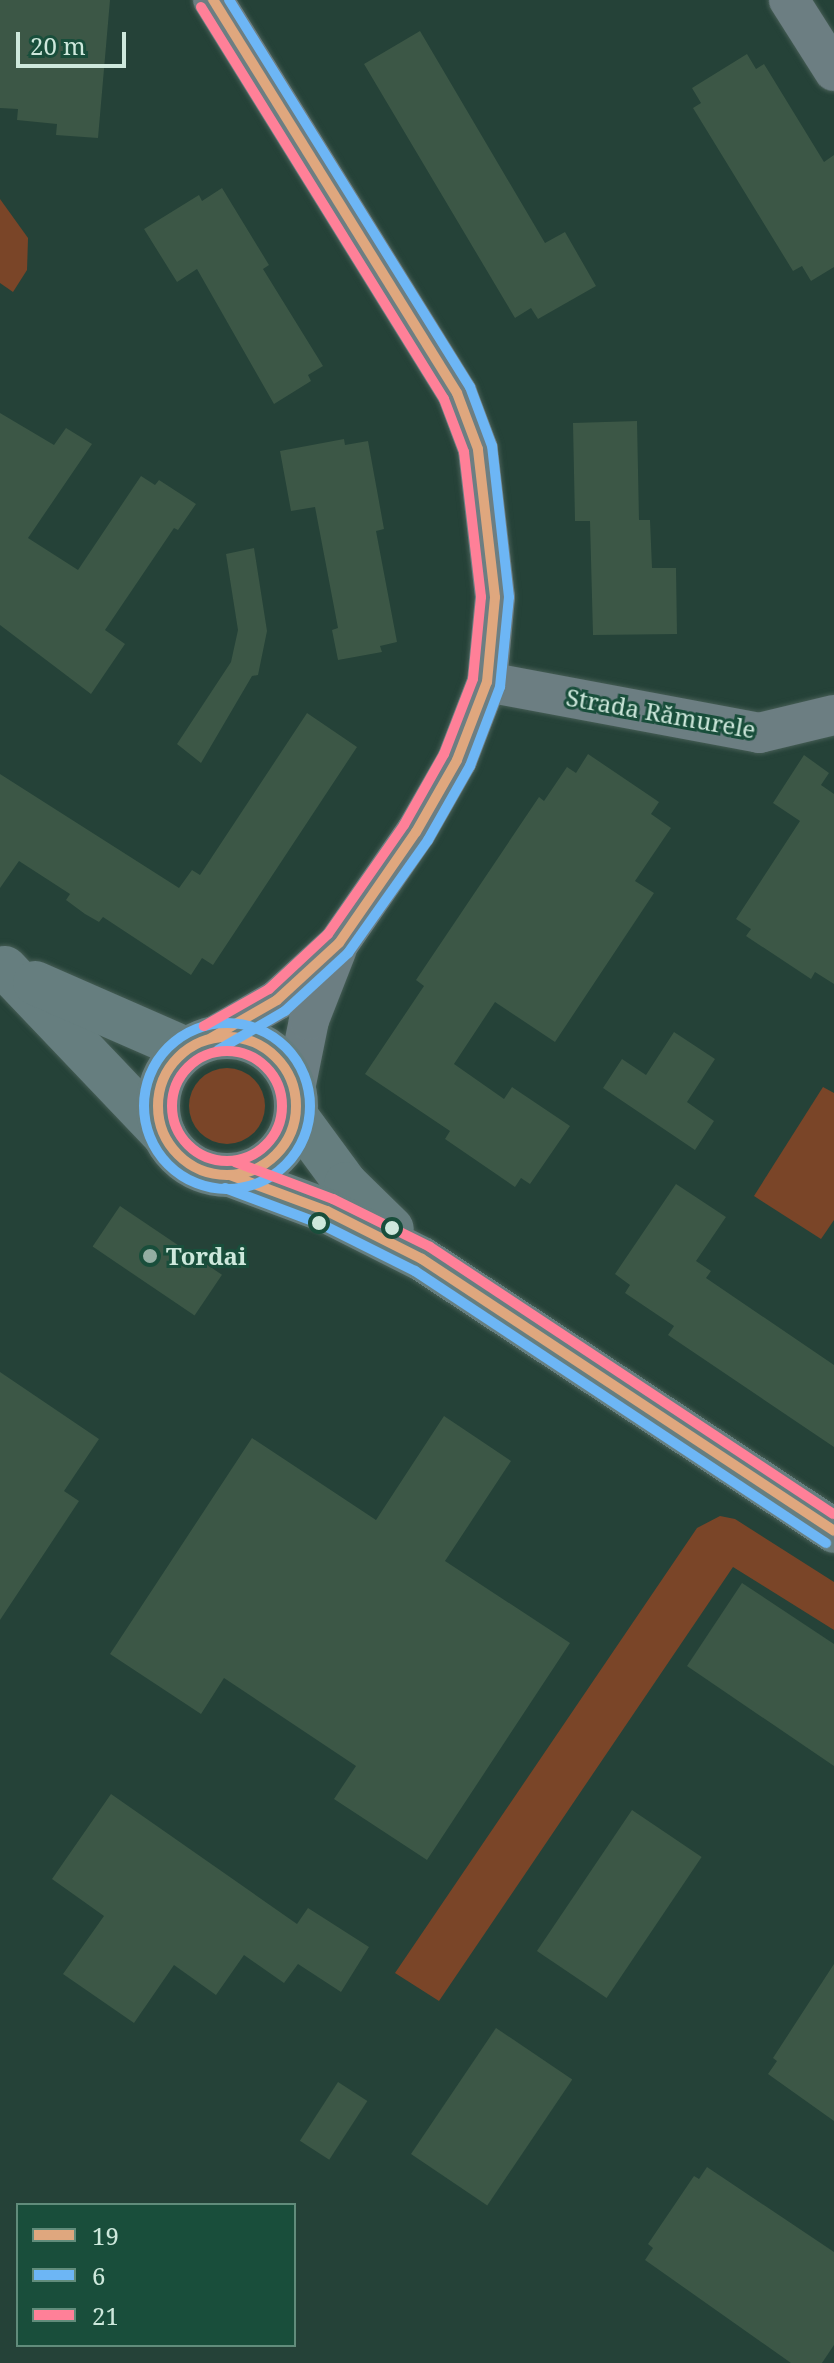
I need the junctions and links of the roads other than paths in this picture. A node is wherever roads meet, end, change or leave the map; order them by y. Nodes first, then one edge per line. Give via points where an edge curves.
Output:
1 (213, 0) edge
2 (789, 0) edge
3 (834, 71) edge
4 (487, 682) junction
5 (834, 715) edge
6 (339, 943) junction
7 (2, 966) edge
8 (199, 1043) junction
9 (296, 1103) junction
10 (164, 1135) junction
11 (230, 1175) junction
12 (422, 1259) junction
13 (834, 1531) edge

1 - 4 street via 460,400 478,449 489,520 495,597
2 - 3 street
4 - 5 street, Strada Rămurele via 759,733
4 - 6 street via 457,760 416,832
6 - 8 street via 277,1000
6 - 9 street via 309,1020
7 - 8 main road via 111,1020
7 - 10 main road
8 - 9 main road via 238,1037 264,1046 284,1064
8 - 10 main road via 161,1086 158,1108
9 - 11 main road via 289,1139 274,1158
9 - 12 main road via 346,1184
10 - 11 main road via 180,1157 203,1171
11 - 12 main road via 327,1211
12 - 13 main road

